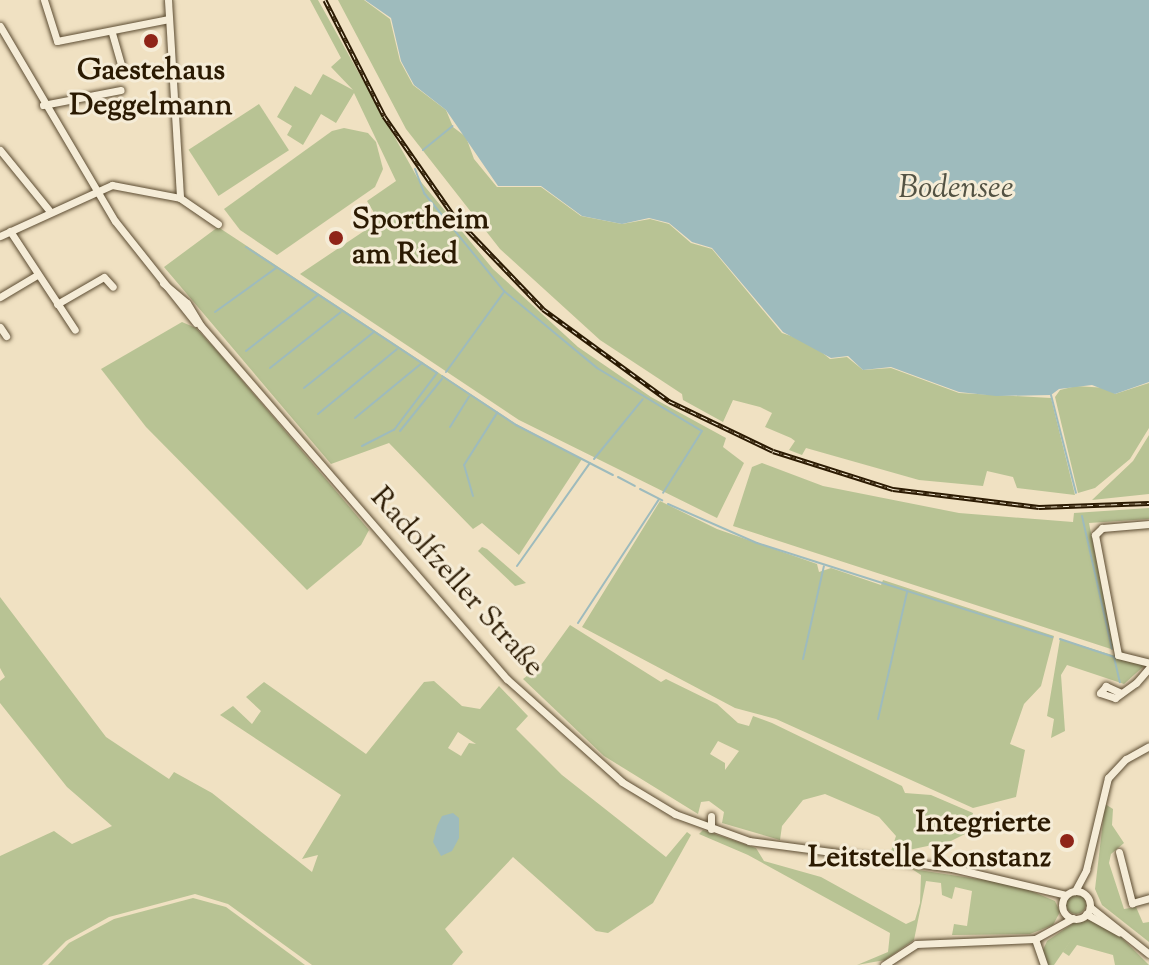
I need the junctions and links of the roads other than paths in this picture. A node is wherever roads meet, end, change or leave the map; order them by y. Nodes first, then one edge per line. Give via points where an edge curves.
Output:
1 (44, 0) edge
2 (168, 0) edge
3 (169, 19) junction
4 (0, 26) edge
5 (112, 33) junction
6 (121, 65) dead end
7 (121, 90) dead end
8 (43, 105) junction
9 (0, 150) edge
10 (95, 189) junction
11 (180, 198) junction
12 (49, 210) junction
13 (218, 224) dead end
14 (10, 231) junction
15 (0, 236) edge
16 (37, 275) junction
17 (113, 287) dead end
18 (0, 297) edge
19 (57, 304) junction
20 (0, 327) edge
21 (75, 330) dead end
22 (6, 336) dead end
23 (1149, 524) edge
24 (1149, 665) edge
25 (1121, 693) dead end
26 (1149, 749) edge
27 (711, 816) dead end
28 (711, 829) junction
29 (1119, 852) dead end
30 (1086, 870) junction
31 (1075, 891) junction
32 (1084, 893) junction
33 (1149, 898) edge
34 (1064, 899) junction
35 (1088, 911) junction
36 (1069, 916) junction
37 (1035, 939) junction
38 (1149, 954) edge
39 (884, 965) edge
40 (1044, 965) edge

1 - 5 street via 57,41
2 - 3 street
3 - 5 street
3 - 11 street
4 - 8 street, Radolfzeller Straße
5 - 6 street
7 - 8 street
8 - 10 street, Radolfzeller Straße
9 - 12 street
10 - 11 street via 112,185
10 - 12 street
10 - 28 street, Radolfzeller Straße via 163,283 187,303 201,326 531,704 622,782
11 - 13 street
12 - 14 street
14 - 15 street
14 - 16 street
16 - 18 street
16 - 19 street
17 - 19 street via 104,277
19 - 21 street
20 - 22 street
23 - 24 street via 1096,531 1118,655
24 - 25 street
26 - 30 street via 1119,765 1104,788
27 - 28 street
28 - 34 street, Radolfzeller Straße via 791,850 996,875
29 - 33 street via 1132,903
30 - 31 street
30 - 32 street
31 - 32 street
31 - 34 street
32 - 35 street
34 - 36 street
35 - 36 street
35 - 38 street
36 - 37 street via 1055,931
37 - 39 street via 924,942
37 - 40 street

